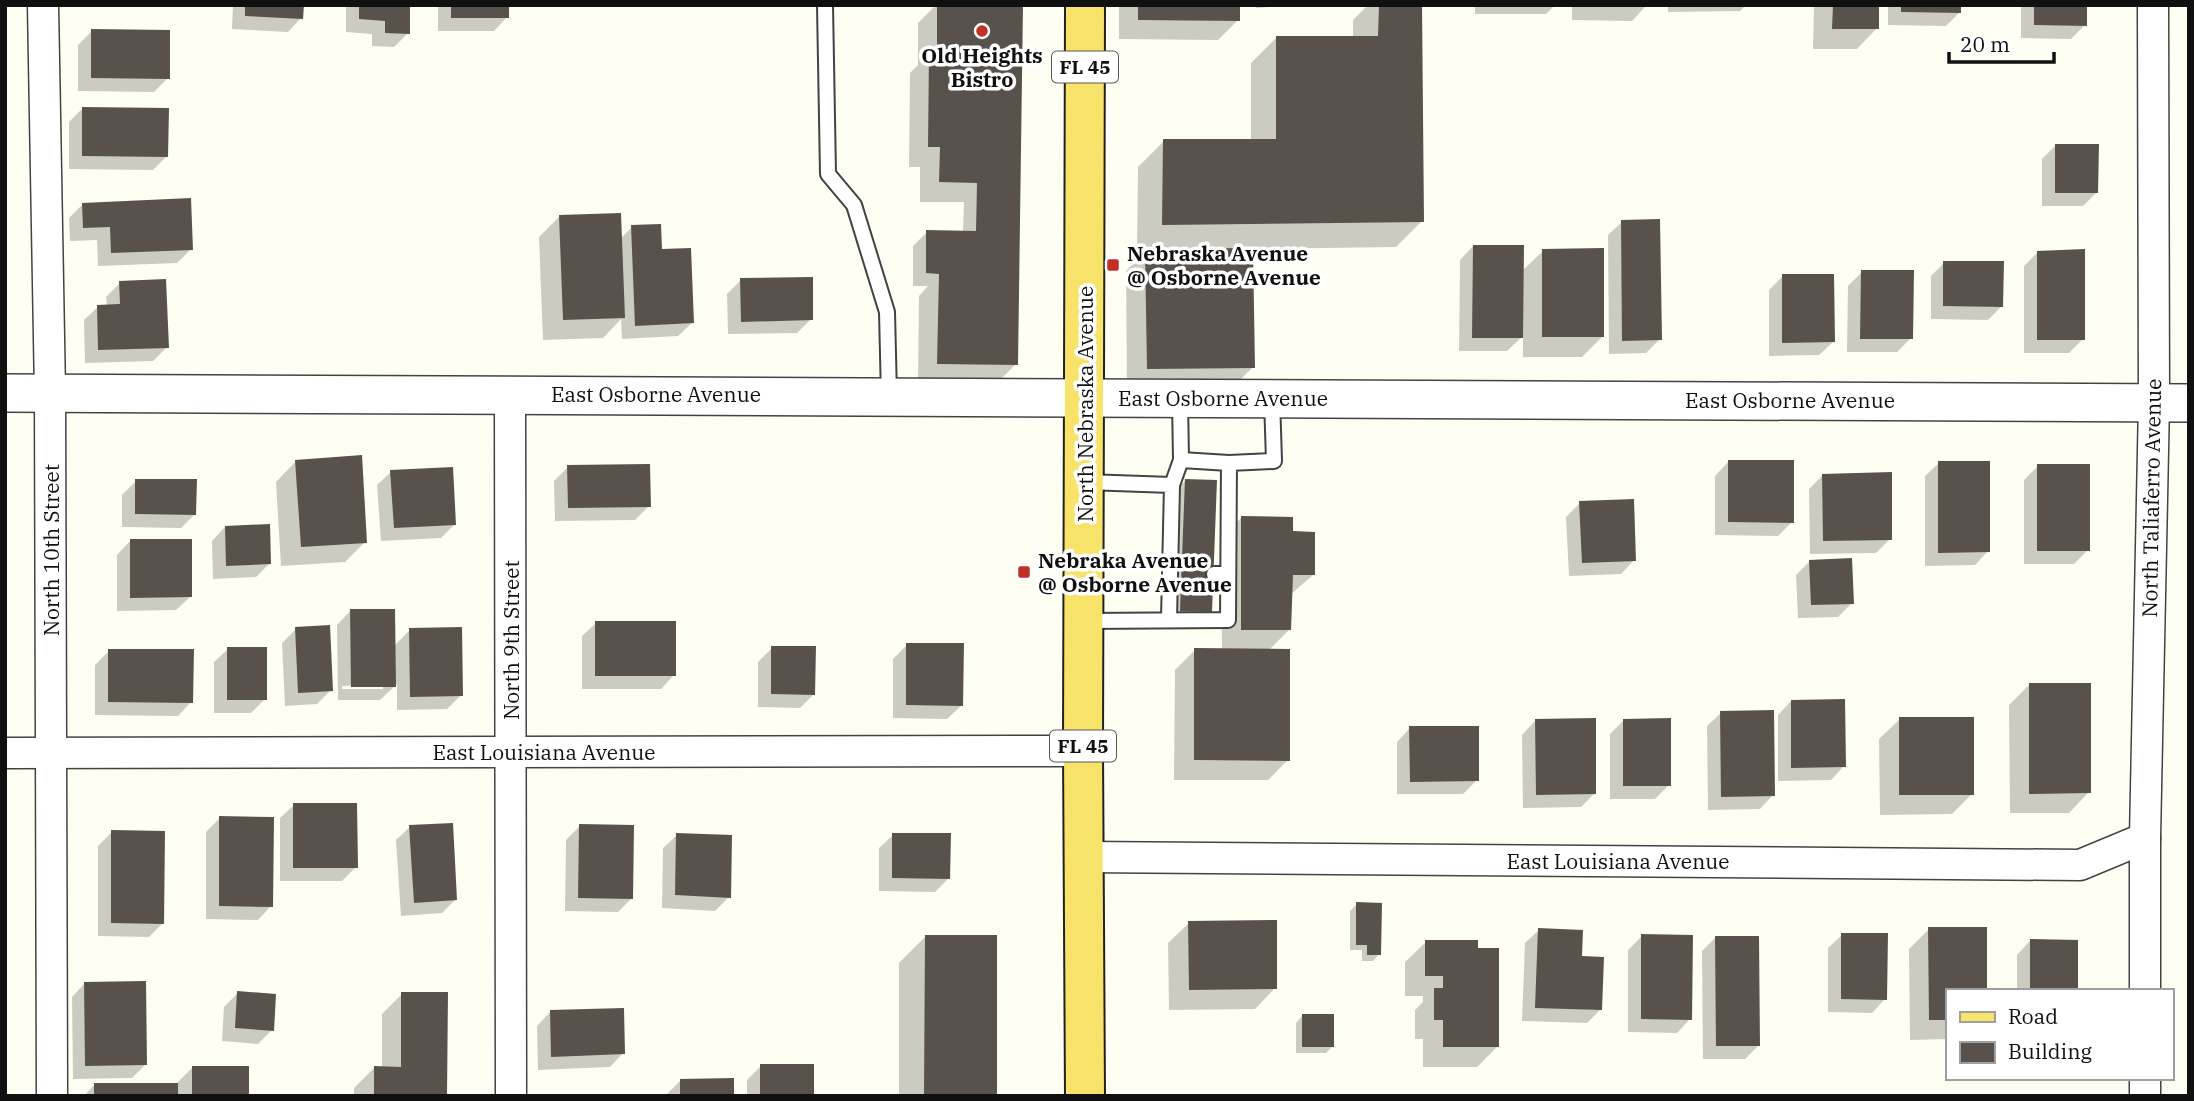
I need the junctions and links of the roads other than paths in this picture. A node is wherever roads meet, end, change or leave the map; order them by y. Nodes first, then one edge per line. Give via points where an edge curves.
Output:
1 (43, 5) edge
2 (825, 5) edge
3 (1085, 5) edge
4 (2152, 5) edge
5 (5, 393) edge
6 (50, 393) junction
7 (510, 394) junction
8 (889, 396) junction
9 (1086, 397) junction
10 (1180, 398) junction
11 (1272, 398) junction
12 (2171, 402) edge
13 (1181, 460) junction
14 (1229, 463) junction
15 (1085, 482) junction
16 (1172, 485) junction
17 (1169, 619) junction
18 (1084, 621) junction
19 (1083, 751) junction
20 (512, 752) junction
21 (5, 753) edge
22 (53, 753) junction
23 (2145, 838) junction
24 (1085, 857) junction
25 (2145, 989) edge
26 (52, 1096) edge
27 (511, 1096) edge
28 (1085, 1096) edge

1 - 6 street, North 10th Street
2 - 8 lane via 828,174 854,205 887,312
3 - 9 main road, North Nebraska Avenue / FL 45
4 - 12 street, North Taliaferro Avenue
5 - 6 street, East Osborne Avenue
6 - 7 street, East Osborne Avenue
6 - 22 street, North 10th Street
7 - 8 street, East Osborne Avenue
7 - 20 street, North 9th Street
8 - 9 street, East Osborne Avenue
9 - 10 street, East Osborne Avenue
9 - 15 main road, North Nebraska Avenue / FL 45
10 - 11 street, East Osborne Avenue
10 - 13 lane
11 - 12 street, East Osborne Avenue
11 - 14 lane via 1273,461
12 - 23 street, North Taliaferro Avenue
13 - 14 lane
13 - 16 lane
14 - 17 lane via 1221,574 1228,620
15 - 16 lane
15 - 18 main road, North Nebraska Avenue / FL 45
16 - 17 lane via 1176,574
17 - 18 lane
18 - 19 main road, North Nebraska Avenue / FL 45
19 - 20 street, East Louisiana Avenue
19 - 24 main road, North Nebraska Avenue / FL 45
20 - 22 street, East Louisiana Avenue
20 - 27 street, North 9th Street
21 - 22 street, East Louisiana Avenue
22 - 26 street, North 10th Street
23 - 24 street, East Louisiana Avenue via 2080,865
23 - 25 street, North Taliaferro Avenue
24 - 28 main road, North Nebraska Avenue / FL 45

